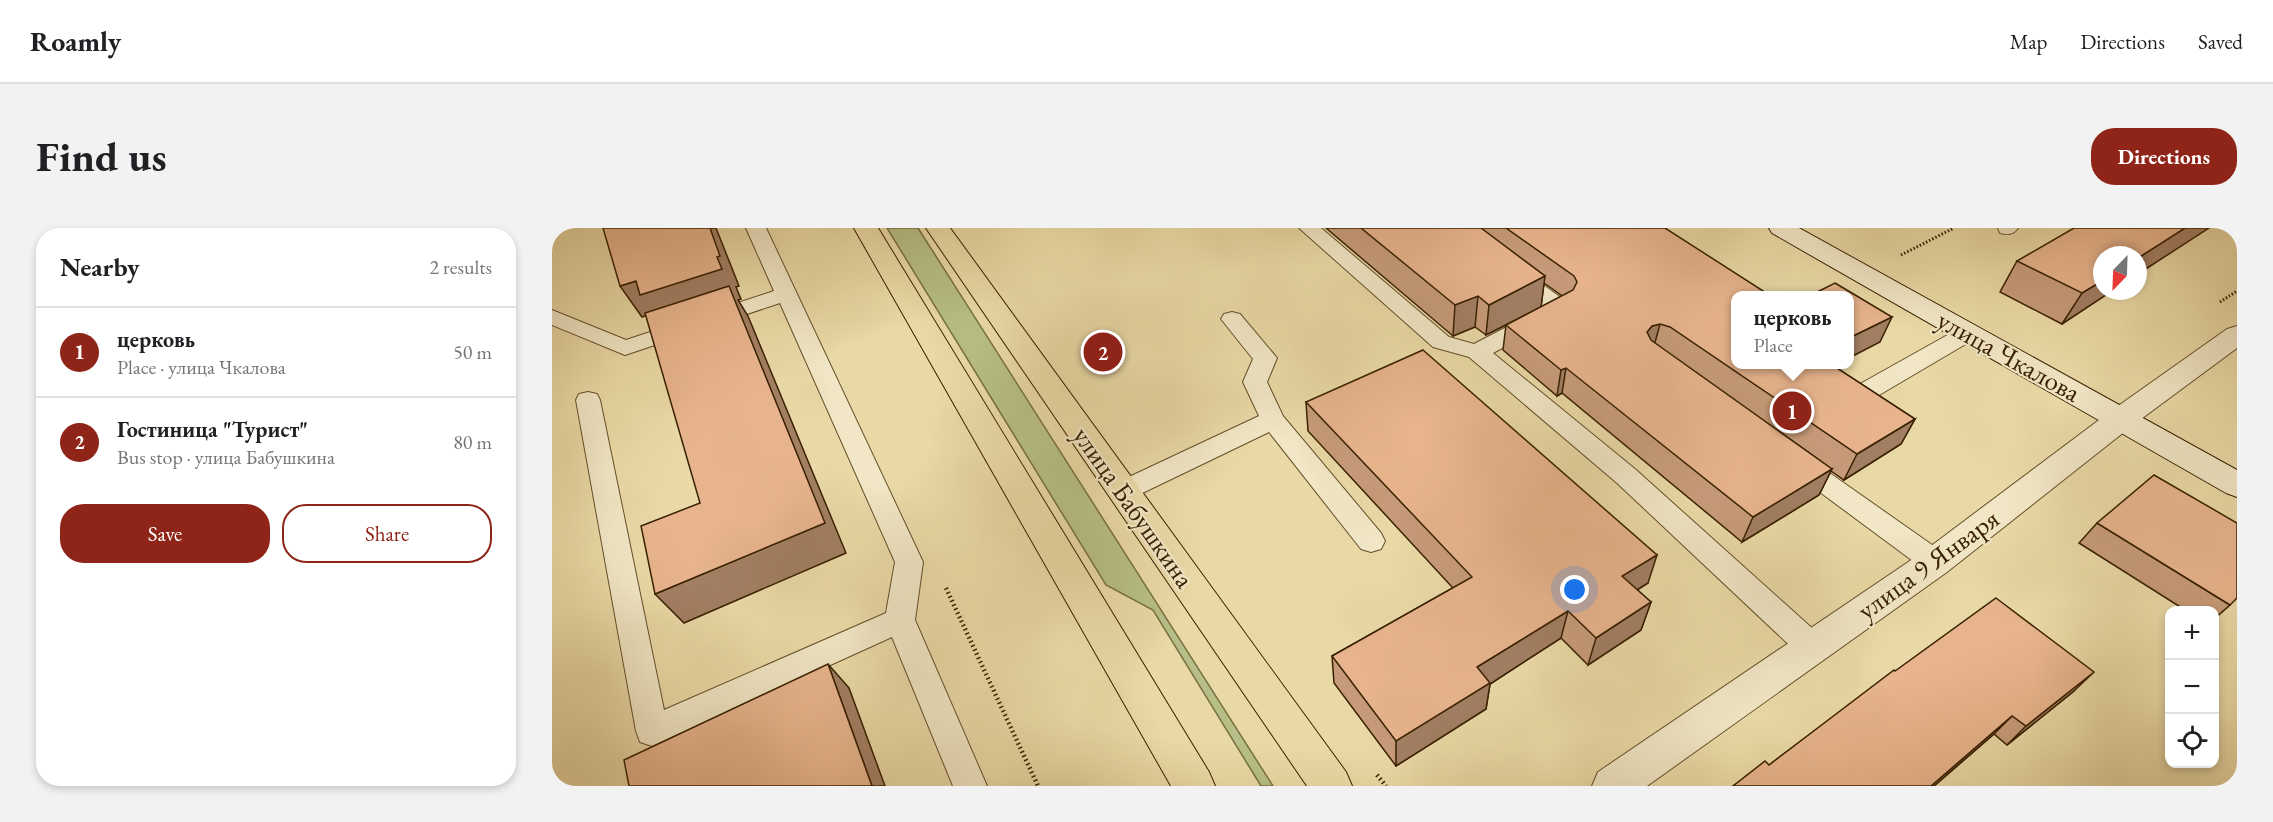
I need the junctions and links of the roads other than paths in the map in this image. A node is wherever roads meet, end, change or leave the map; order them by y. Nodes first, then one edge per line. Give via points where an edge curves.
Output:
1 (756, 228) edge
2 (866, 228) edge
3 (938, 228) edge
4 (1309, 228) edge
5 (1453, 228) edge
6 (1781, 228) edge
7 (786, 294) junction
8 (552, 317) edge
9 (1232, 319) dead end
10 (1968, 333) junction
11 (2237, 335) edge
12 (1477, 352) junction
13 (1860, 395) edge
14 (588, 400) dead end
15 (2122, 418) junction
16 (1274, 420) junction
17 (1780, 450) edge
18 (2237, 485) edge
19 (1123, 491) junction
20 (1371, 541) dead end
21 (1935, 562) junction
22 (900, 620) junction
23 (1812, 647) junction
24 (970, 786) edge
25 (1194, 786) edge
26 (1331, 786) edge
27 (1613, 786) edge

1 - 7 lane
2 - 25 main road
3 - 19 main road, улица Бабушкина
4 - 12 lane via 1441,342
5 - 12 lane via 1560,308
6 - 10 street, улица Чкалова
7 - 8 lane via 625,348
7 - 22 lane via 909,562
9 - 16 lane via 1265,358 1255,382
10 - 13 lane
10 - 15 street, улица Чкалова
11 - 15 street, улица 9 Января
12 - 23 lane via 1626,476
14 - 22 lane via 652,731
15 - 18 street, улица Чкалова
15 - 21 street, улица 9 Января
16 - 19 lane
16 - 20 lane
17 - 21 lane
19 - 26 main road, улица Бабушкина
21 - 23 street, улица 9 Января
22 - 24 lane
23 - 27 street, улица 9 Января

